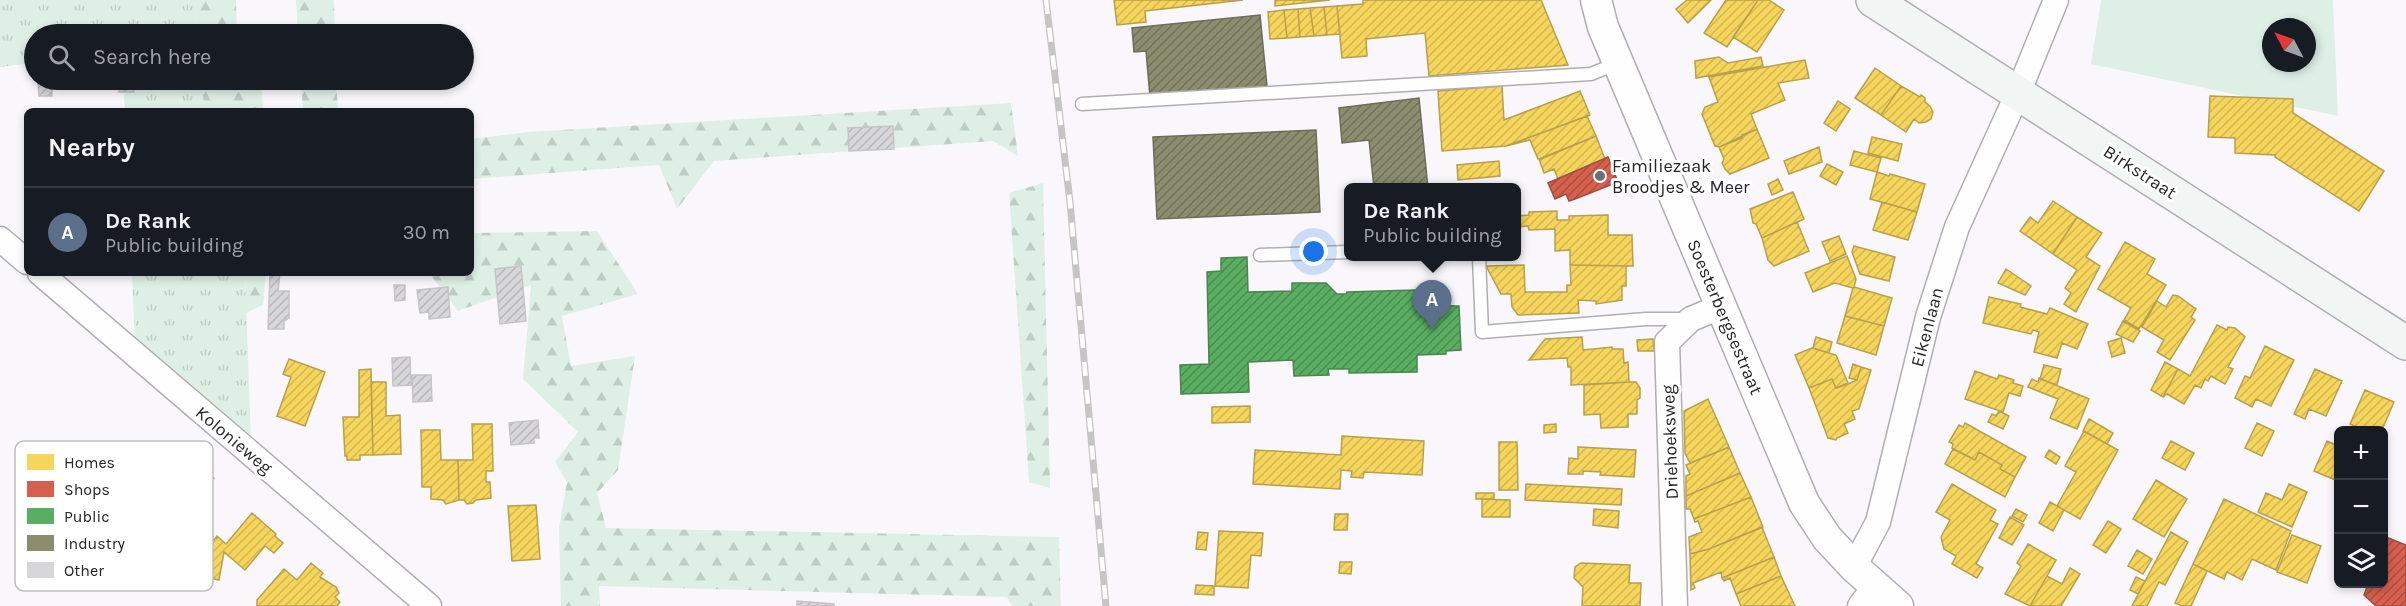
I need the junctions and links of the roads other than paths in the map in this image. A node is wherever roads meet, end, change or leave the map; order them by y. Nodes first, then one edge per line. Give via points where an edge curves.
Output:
1 (1596, 0) edge
2 (1874, 0) edge
3 (2056, 0) edge
4 (1618, 63) junction
5 (2018, 93) junction
6 (1082, 104) dead end
7 (0, 239) edge
8 (1344, 252) edge
9 (1260, 255) dead end
10 (24, 259) edge
11 (1479, 261) edge
12 (43, 276) edge
13 (1720, 307) junction
14 (1692, 319) junction
15 (2406, 343) edge
16 (1863, 586) edge
17 (429, 606) edge
18 (1675, 606) edge
19 (1898, 606) edge

1 - 4 street, Soesterbergsestraat
2 - 5 main road, Birkstraat
3 - 5 street, Eikenlaan
4 - 6 lane via 1591,74
4 - 13 street, Soesterbergsestraat
5 - 15 main road, Birkstraat
5 - 16 street, Eikenlaan via 1957,227 1928,317
7 - 10 street
8 - 9 lane
11 - 14 lane, Soesterbergsestraat via 1482,332
12 - 17 street, Kolonieweg
13 - 14 street, Driehoeksweg
13 - 16 street, Soesterbergsestraat via 1804,503
14 - 18 street, Driehoeksweg via 1667,342
16 - 19 street, Soesterbergsestraat

